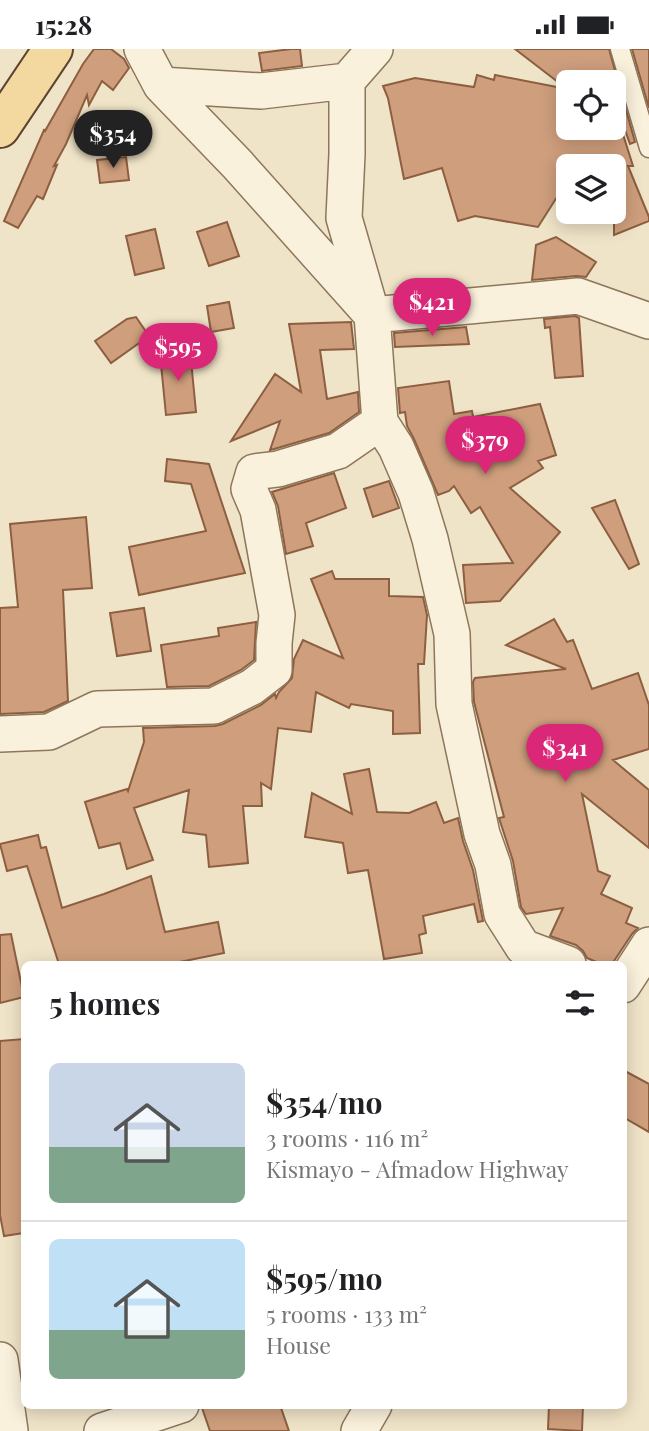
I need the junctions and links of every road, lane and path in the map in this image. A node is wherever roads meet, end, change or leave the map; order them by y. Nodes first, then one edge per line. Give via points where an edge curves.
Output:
1 (53, 49) edge
2 (142, 49) edge
3 (375, 49) edge
4 (620, 49) edge
5 (347, 81) junction
6 (161, 85) junction
7 (0, 128) edge
8 (649, 148) edge
9 (372, 315) junction
10 (649, 321) edge
11 (380, 422) junction
12 (0, 734) edge
13 (649, 945) edge
14 (560, 961) edge
15 (627, 979) edge
16 (0, 1360) edge
17 (169, 1409) edge
18 (372, 1409) edge
19 (10, 1431) edge
20 (102, 1431) edge
21 (359, 1431) edge

1 - 7 main road
2 - 6 street
3 - 5 street
4 - 8 lane
5 - 6 street via 261,91
5 - 9 street via 345,218
6 - 9 street
9 - 10 street via 578,296
9 - 11 street
11 - 12 street via 338,451 254,472 249,489 258,510 277,615 274,670 214,706 97,709 49,731
11 - 14 street via 416,493 430,539 452,634 454,704 502,914 523,947
13 - 15 street
16 - 19 street
17 - 20 street
18 - 21 street

